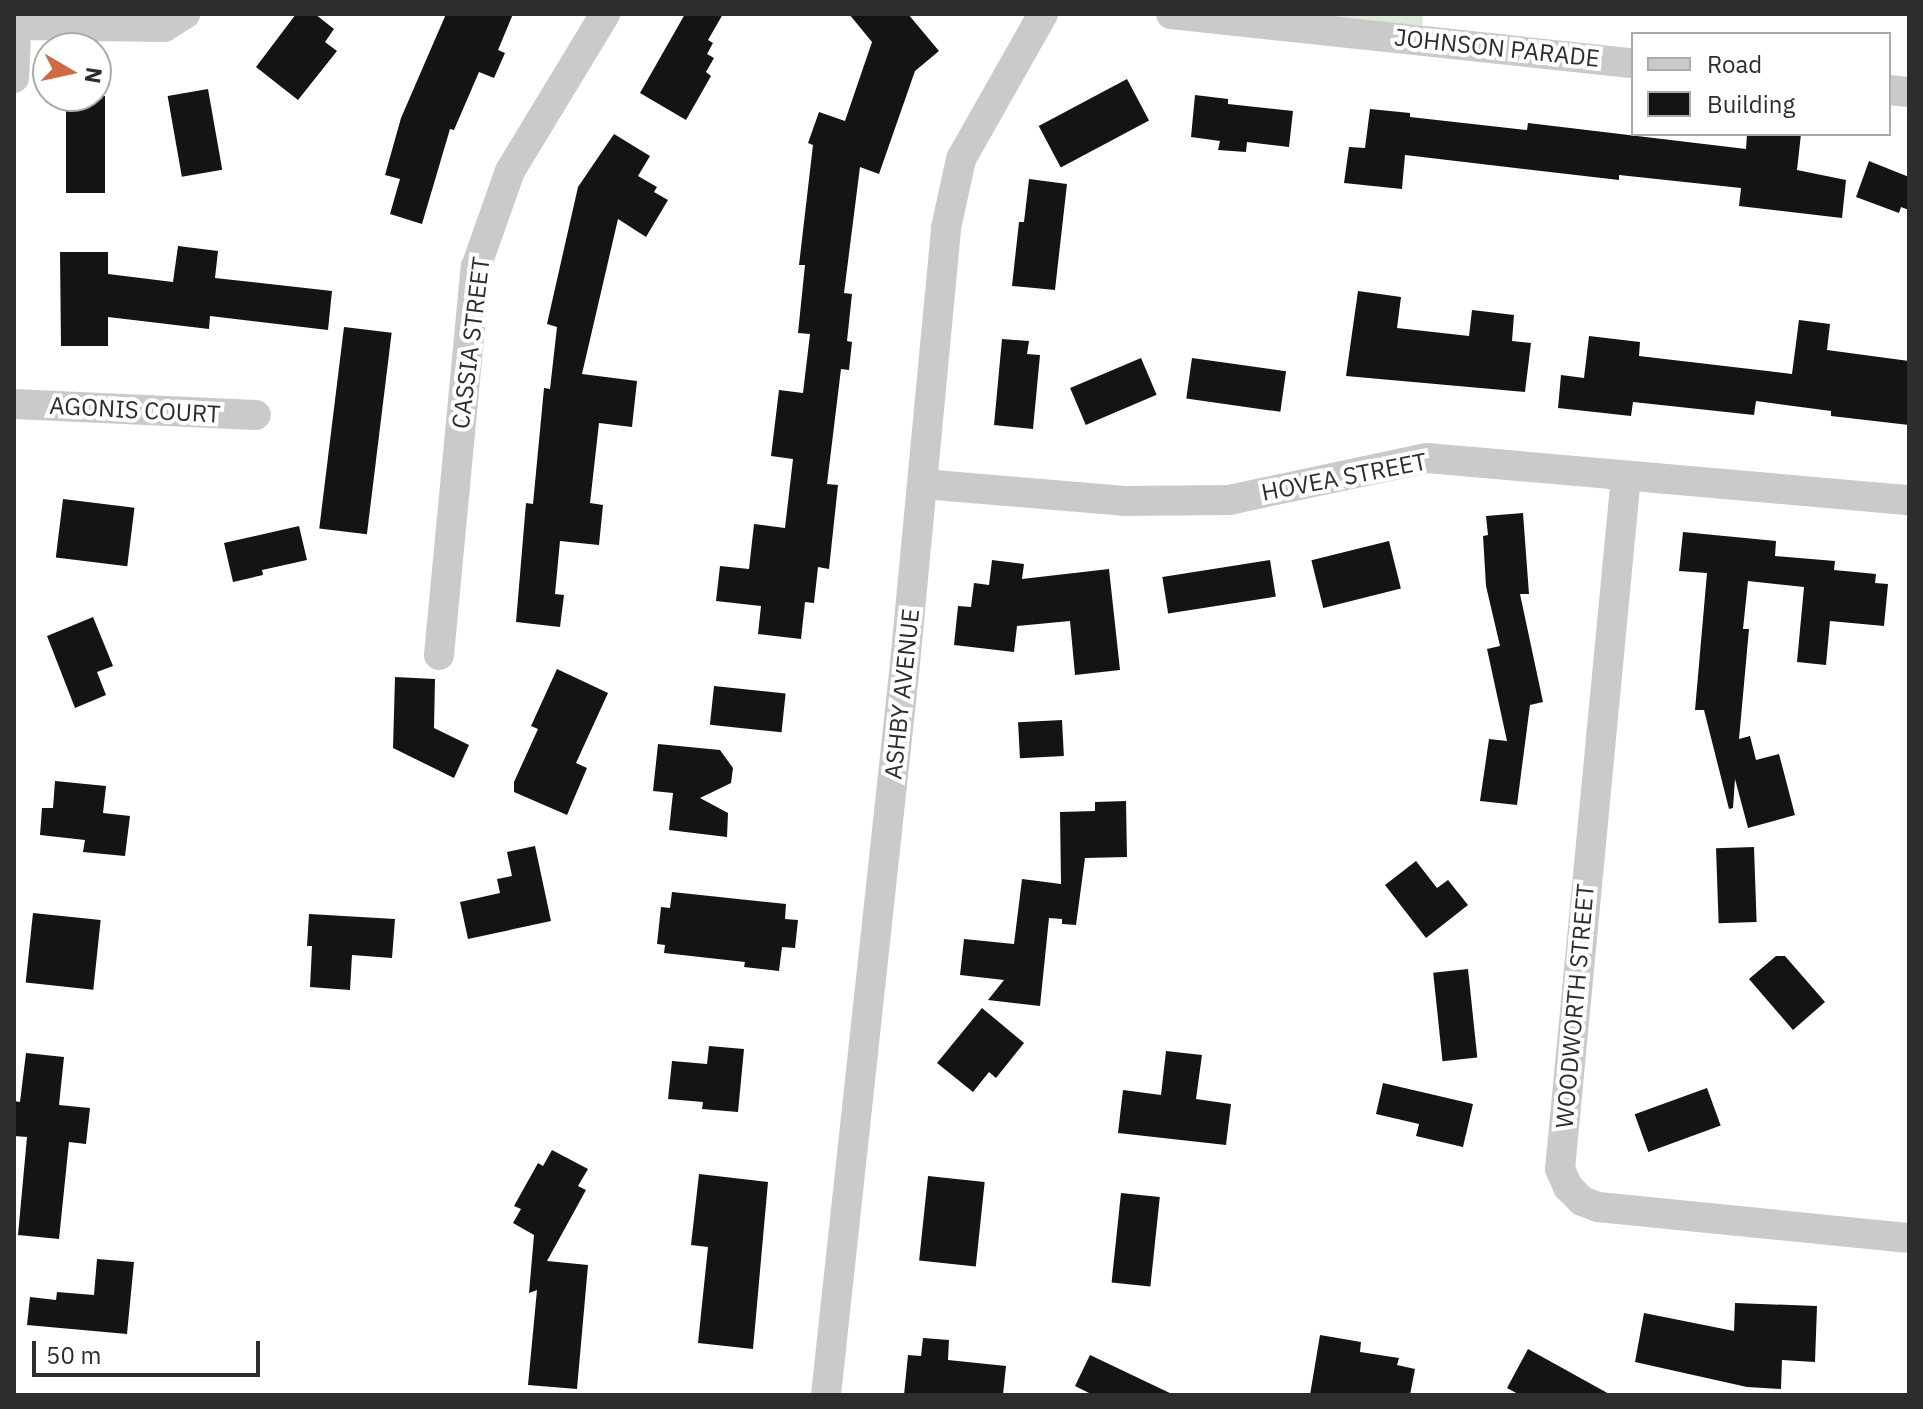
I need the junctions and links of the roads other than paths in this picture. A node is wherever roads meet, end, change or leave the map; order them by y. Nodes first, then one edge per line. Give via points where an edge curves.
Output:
1 (185, 14) edge
2 (605, 14) edge
3 (1043, 14) edge
4 (1171, 14) edge
5 (17, 20) edge
6 (1631, 63) edge
7 (14, 78) edge
8 (14, 404) edge
9 (256, 415) dead end
10 (1626, 476) junction
11 (923, 484) junction
12 (1909, 500) edge
13 (439, 655) dead end
14 (1909, 1238) edge
15 (826, 1395) edge

1 - 5 street via 164,27
2 - 13 street, CASSIA STREET via 510,171 476,267
3 - 11 street, ASHBY AVENUE via 961,159 946,228
4 - 6 street, JOHNSON PARADE
5 - 7 street
8 - 9 street, AGONIS COURT
10 - 11 street, HOVEA STREET via 1427,458 1229,500 1124,501
10 - 12 street, HOVEA STREET
10 - 14 street, WOODWORTH STREET via 1560,1169 1582,1201 1598,1207
11 - 15 street, ASHBY AVENUE

